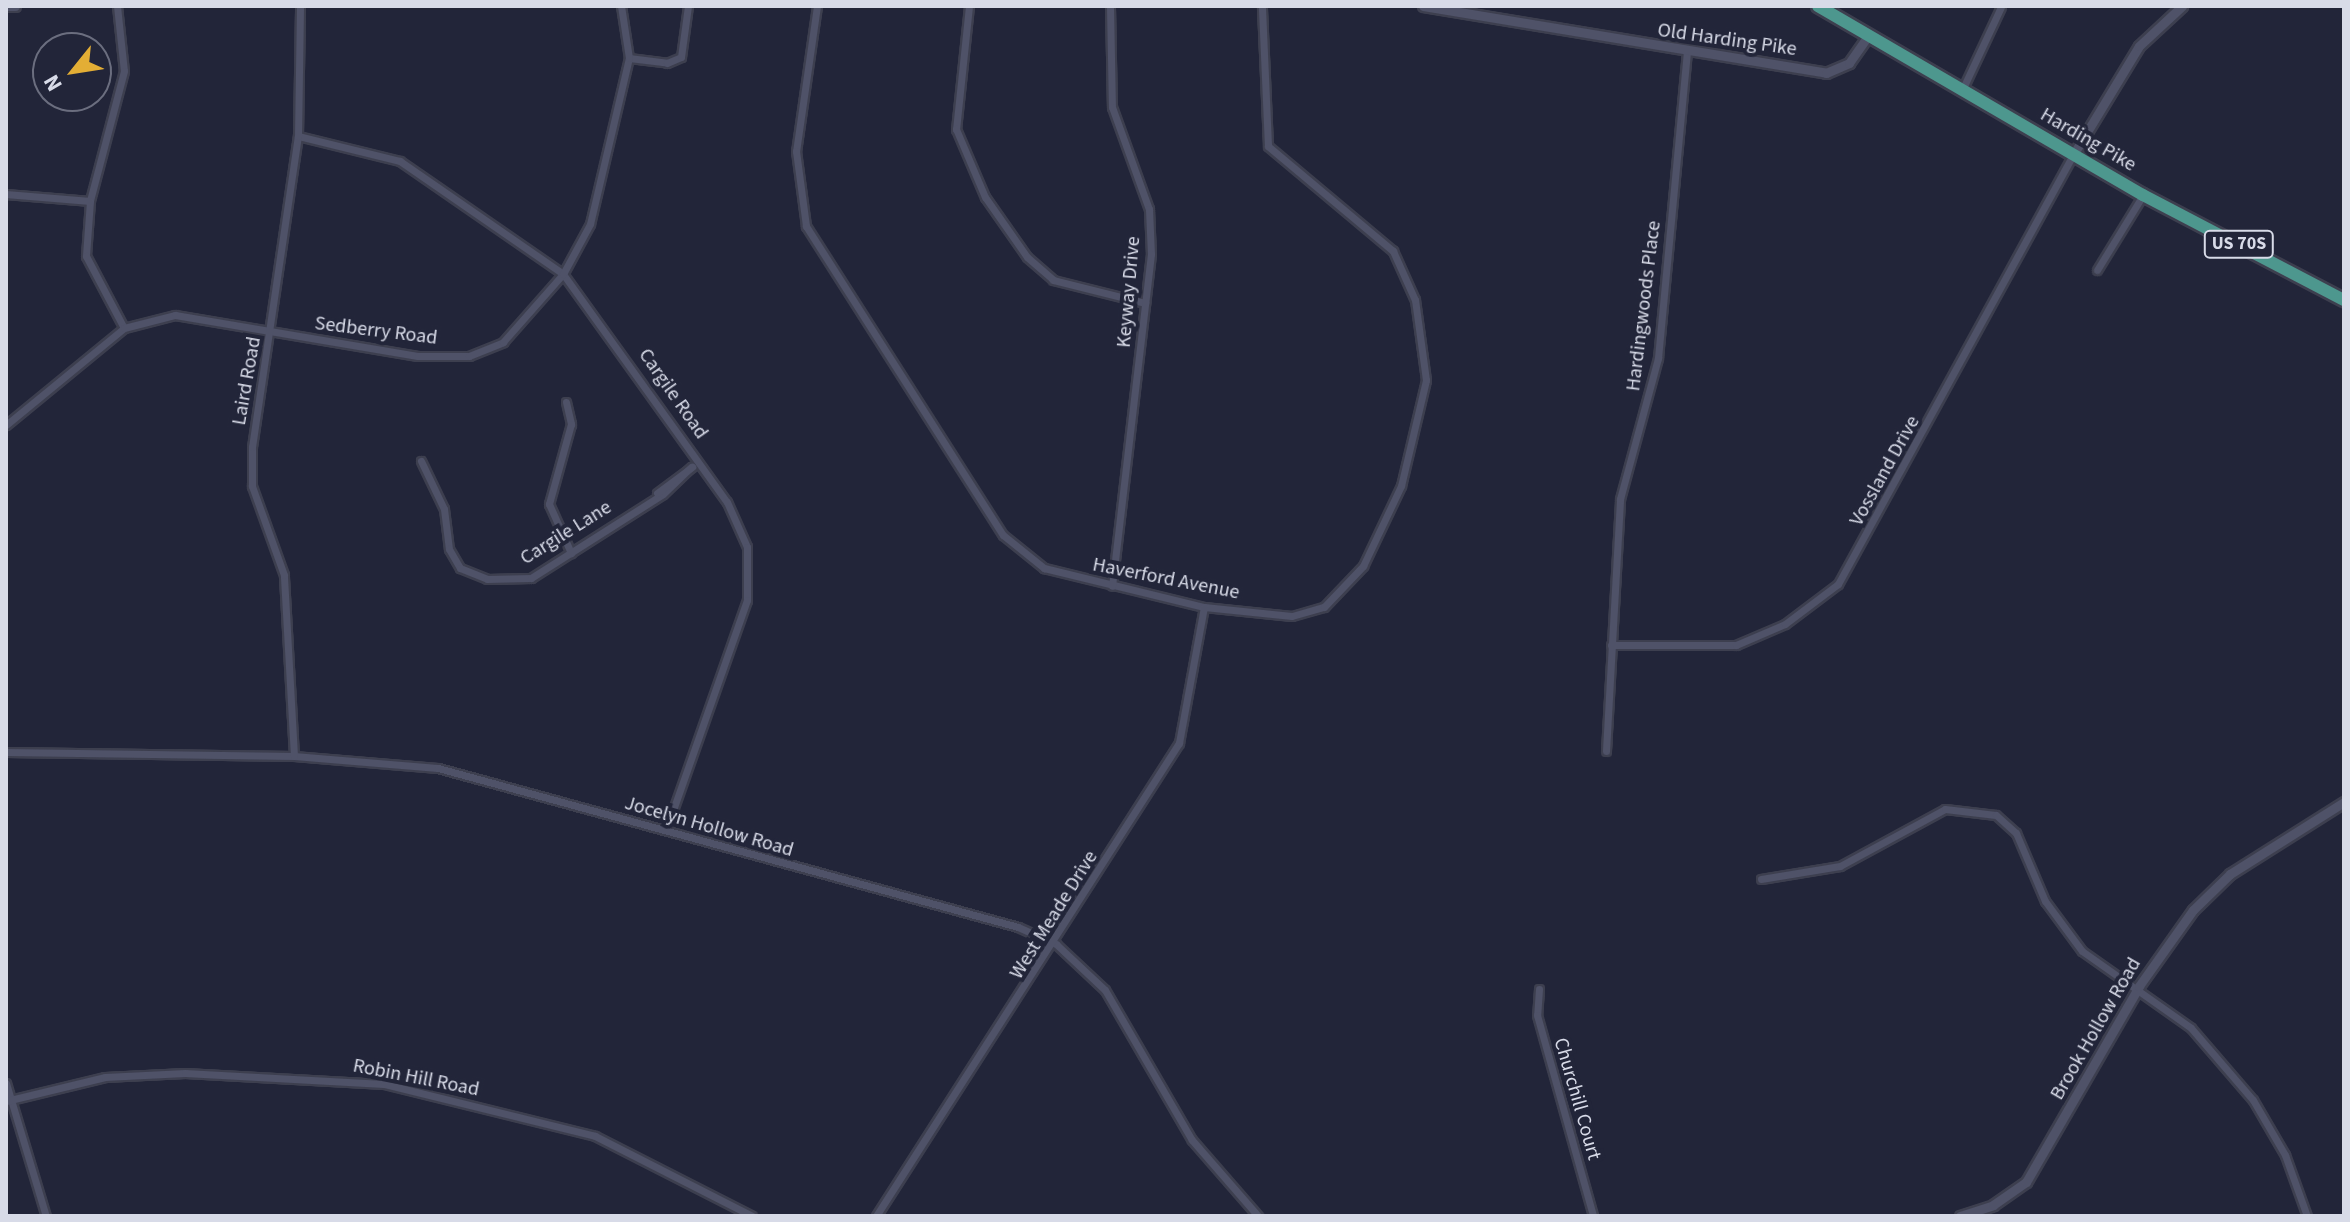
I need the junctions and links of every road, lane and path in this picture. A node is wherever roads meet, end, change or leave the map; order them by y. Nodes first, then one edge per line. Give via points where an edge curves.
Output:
1 (6, 6) edge
2 (15, 6) edge
3 (117, 6) edge
4 (300, 6) edge
5 (621, 6) edge
6 (688, 6) edge
7 (817, 6) edge
8 (969, 6) edge
9 (1110, 6) edge
10 (1262, 6) edge
11 (1423, 6) edge
12 (1818, 6) edge
13 (2182, 6) edge
14 (2001, 7) edge
15 (1868, 36) junction
16 (1687, 53) junction
17 (629, 58) junction
18 (1963, 88) junction
19 (298, 136) junction
20 (2073, 155) junction
21 (6, 194) edge
22 (2143, 195) junction
23 (90, 201) junction
24 (2097, 270) dead end
25 (563, 274) junction
26 (2344, 300) edge
27 (1145, 303) junction
28 (124, 328) junction
29 (271, 332) junction
30 (566, 402) dead end
31 (6, 425) edge
32 (421, 461) dead end
33 (701, 461) junction
34 (571, 553) junction
35 (1112, 586) junction
36 (1204, 607) junction
37 (1611, 645) junction
38 (1606, 751) dead end
39 (6, 752) edge
40 (294, 756) junction
41 (2344, 802) edge
42 (666, 830) junction
43 (1761, 879) dead end
44 (1056, 944) junction
45 (2139, 986) junction
46 (1539, 989) dead end
47 (6, 1083) edge
48 (8, 1101) edge
49 (46, 1216) edge
50 (752, 1216) edge
51 (876, 1216) edge
52 (1258, 1216) edge
53 (1593, 1216) edge
54 (1960, 1216) edge
55 (2307, 1216) edge

1 - 2 street
3 - 23 street via 124,71
4 - 19 street, Laird Road
5 - 17 street, Sedberry Road
6 - 17 street via 681,57 667,63
7 - 35 street, Haverford Avenue via 796,151 798,196 819,251 1003,535 1044,568
8 - 27 street via 956,129 985,197 1027,257 1053,280
9 - 27 street, Keyway Drive via 1112,107 1149,209
10 - 36 street, Haverford Avenue via 1268,146 1391,249 1415,300 1426,380 1401,486 1347,589 1324,607 1292,616
11 - 16 street, Old Harding Pike
12 - 15 main road, Harding Pike / US 70S
13 - 20 street via 2139,46
14 - 18 street
15 - 16 street, Old Harding Pike via 1849,63 1826,73
15 - 18 main road, Harding Pike / US 70S
16 - 37 street, Hardingwoods Place via 1658,358 1620,499
17 - 25 street, Sedberry Road via 590,224
18 - 20 main road, Harding Pike / US 70S
19 - 25 street, Cargile Road via 400,161
19 - 29 street, Laird Road
20 - 22 main road, Harding Pike / US 70S
20 - 37 street, Vossland Drive via 1838,584 1792,620 1736,645
21 - 23 street
22 - 24 street
22 - 26 main road, Harding Pike / US 70S
23 - 28 street via 86,256
25 - 29 street, Sedberry Road via 503,342 469,356 418,356
25 - 33 street, Cargile Road
27 - 35 street, Keyway Drive
28 - 29 street, Sedberry Road via 175,315
28 - 31 street, Sedberry Road
29 - 40 street, Laird Road via 252,486 284,575
30 - 34 street via 571,424 549,504
32 - 34 street, Cargile Lane via 436,483 460,568 487,579 531,578
33 - 34 street, Cargile Lane
33 - 42 street, Cargile Road via 747,547 747,600
35 - 36 street, Haverford Avenue
36 - 44 street, West Meade Drive via 1179,743
37 - 38 street, Hardingwoods Place
39 - 40 street, Jocelyn Hollow Road
40 - 42 street, Jocelyn Hollow Road via 438,768
41 - 45 street, Brook Hollow Road via 2230,874 2193,910
42 - 44 street, Jocelyn Hollow Road
43 - 45 street via 1840,866 1945,809 1968,807 1996,815 2016,833 2045,901 2082,951
44 - 51 street, West Meade Drive
44 - 52 street, Jocelyn Hollow Road via 1105,990 1192,1140
45 - 54 street, Brook Hollow Road via 2026,1182 1993,1205
45 - 55 street via 2191,1028 2253,1100
46 - 53 street, Churchill Court via 1537,1015
47 - 48 street
48 - 49 street
48 - 50 street, Robin Hill Road via 105,1077 185,1073 384,1084 595,1136

